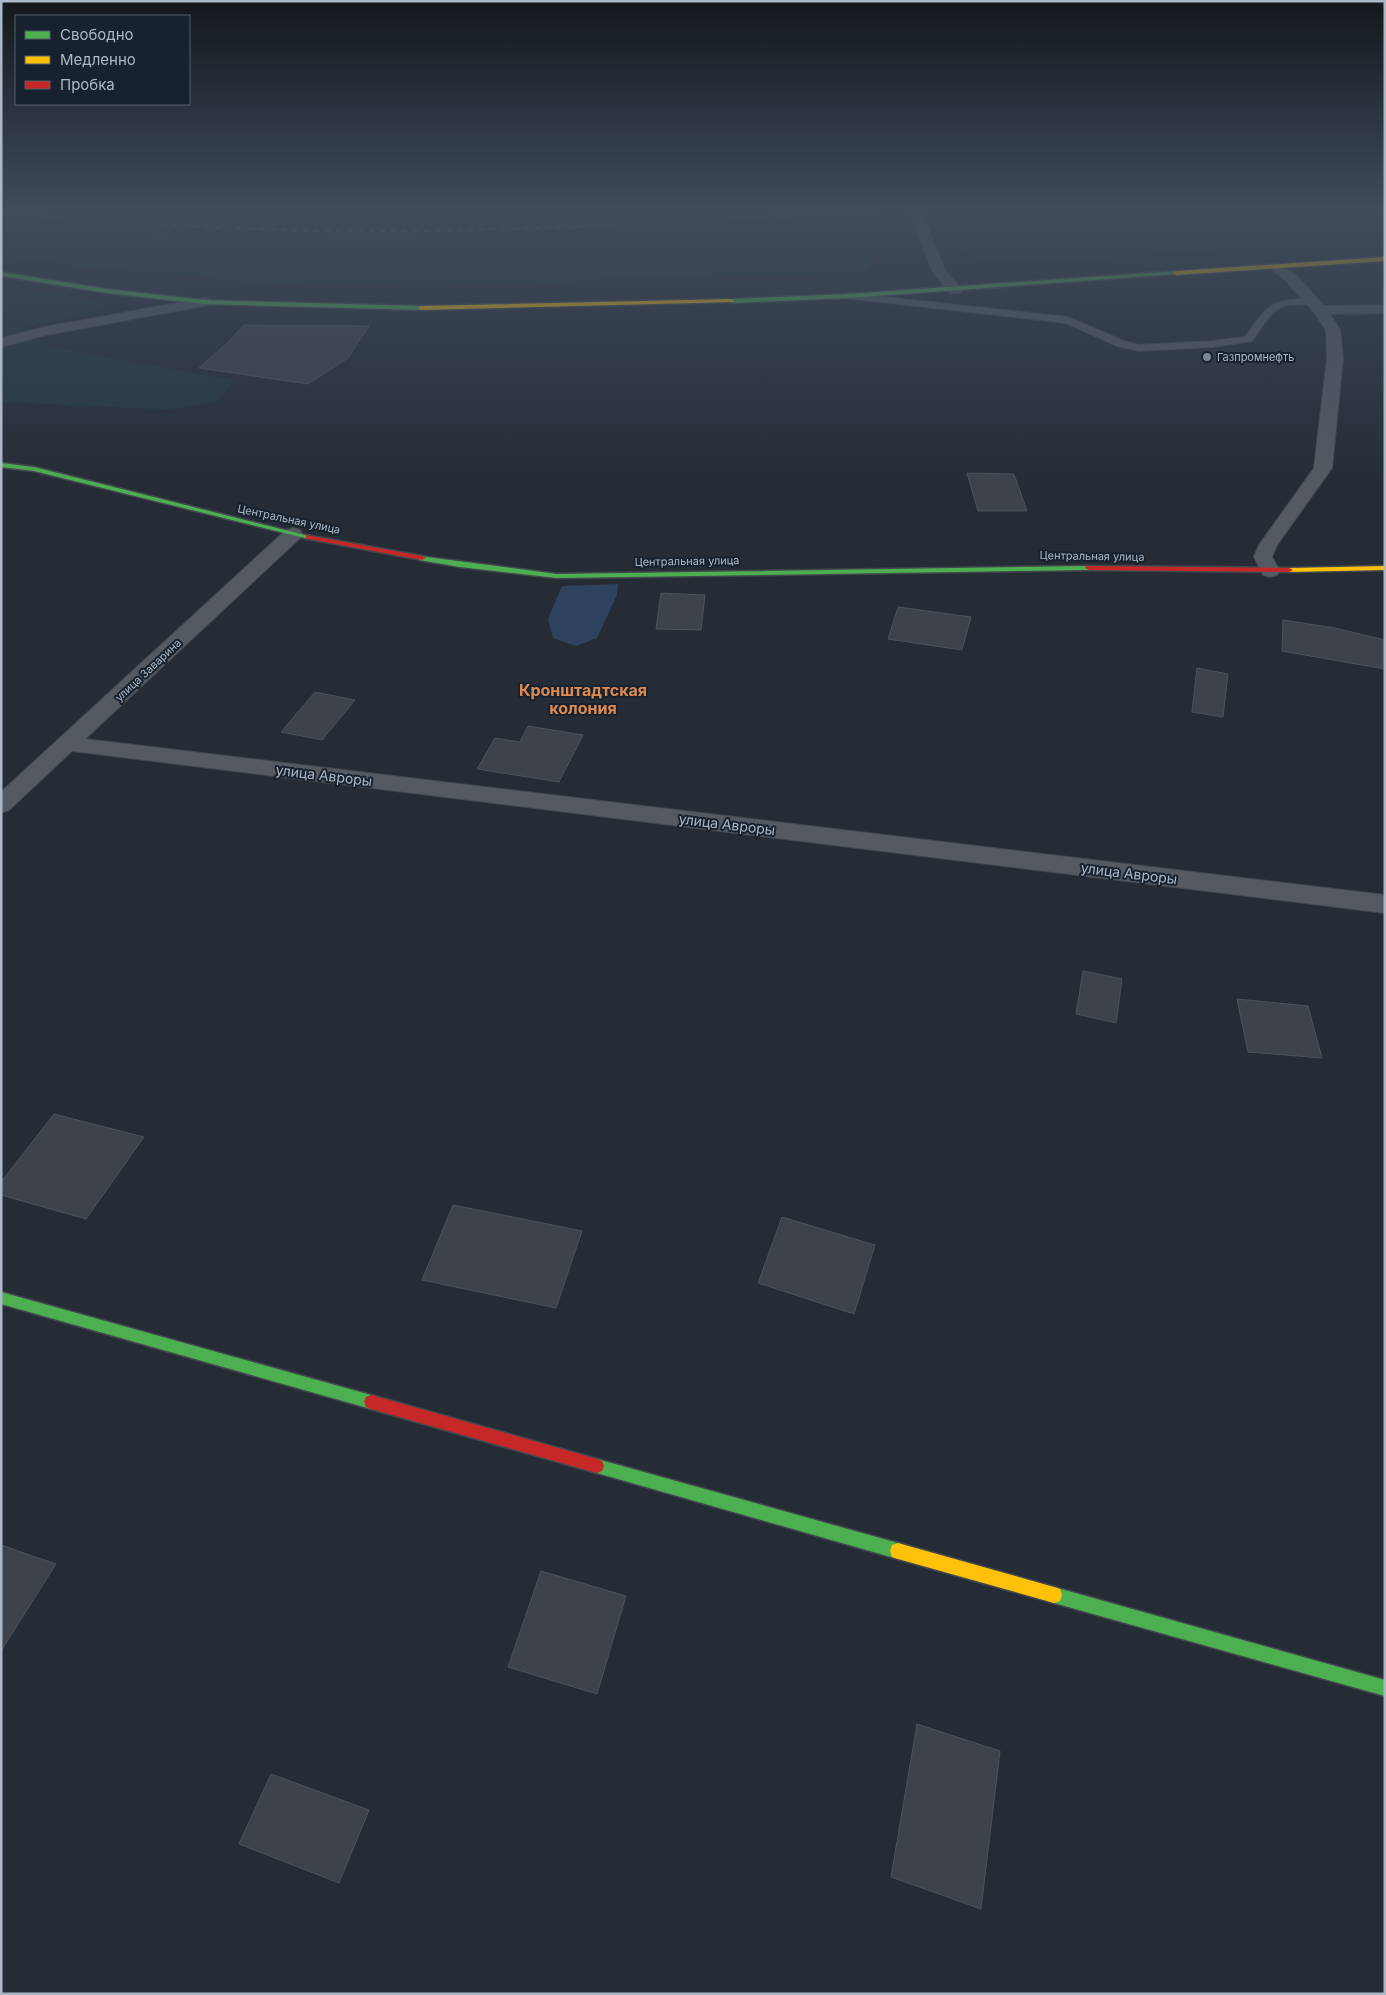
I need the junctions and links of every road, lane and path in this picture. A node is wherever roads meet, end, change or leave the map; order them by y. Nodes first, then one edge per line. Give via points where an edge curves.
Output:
1 (187, 300) edge
2 (745, 300) edge
3 (886, 300) edge
4 (1312, 300) edge
5 (204, 302) junction
6 (1317, 305) junction
7 (1385, 309) edge
8 (1, 343) edge
9 (1, 465) edge
10 (293, 534) junction
11 (1385, 568) edge
12 (1270, 571) junction
13 (68, 744) junction
14 (1, 805) edge
15 (1385, 904) edge
16 (1, 1298) edge
17 (1385, 1688) edge

1 - 5 street
2 - 5 street via 444,308
3 - 6 lane via 1068,320 1113,342 1148,348 1248,339 1272,308 1286,302
4 - 6 street
5 - 8 street via 45,331
6 - 7 street
6 - 12 street via 1332,330 1335,358 1323,468 1268,545 1263,557
9 - 10 street, Центральная улица via 34,469
10 - 12 street, Центральная улица via 460,565 557,576 1047,567
10 - 13 street, улица Заварина
11 - 12 street, Центральная улица
13 - 14 street, улица Заварина
13 - 15 street, улица Авроры
16 - 17 street

